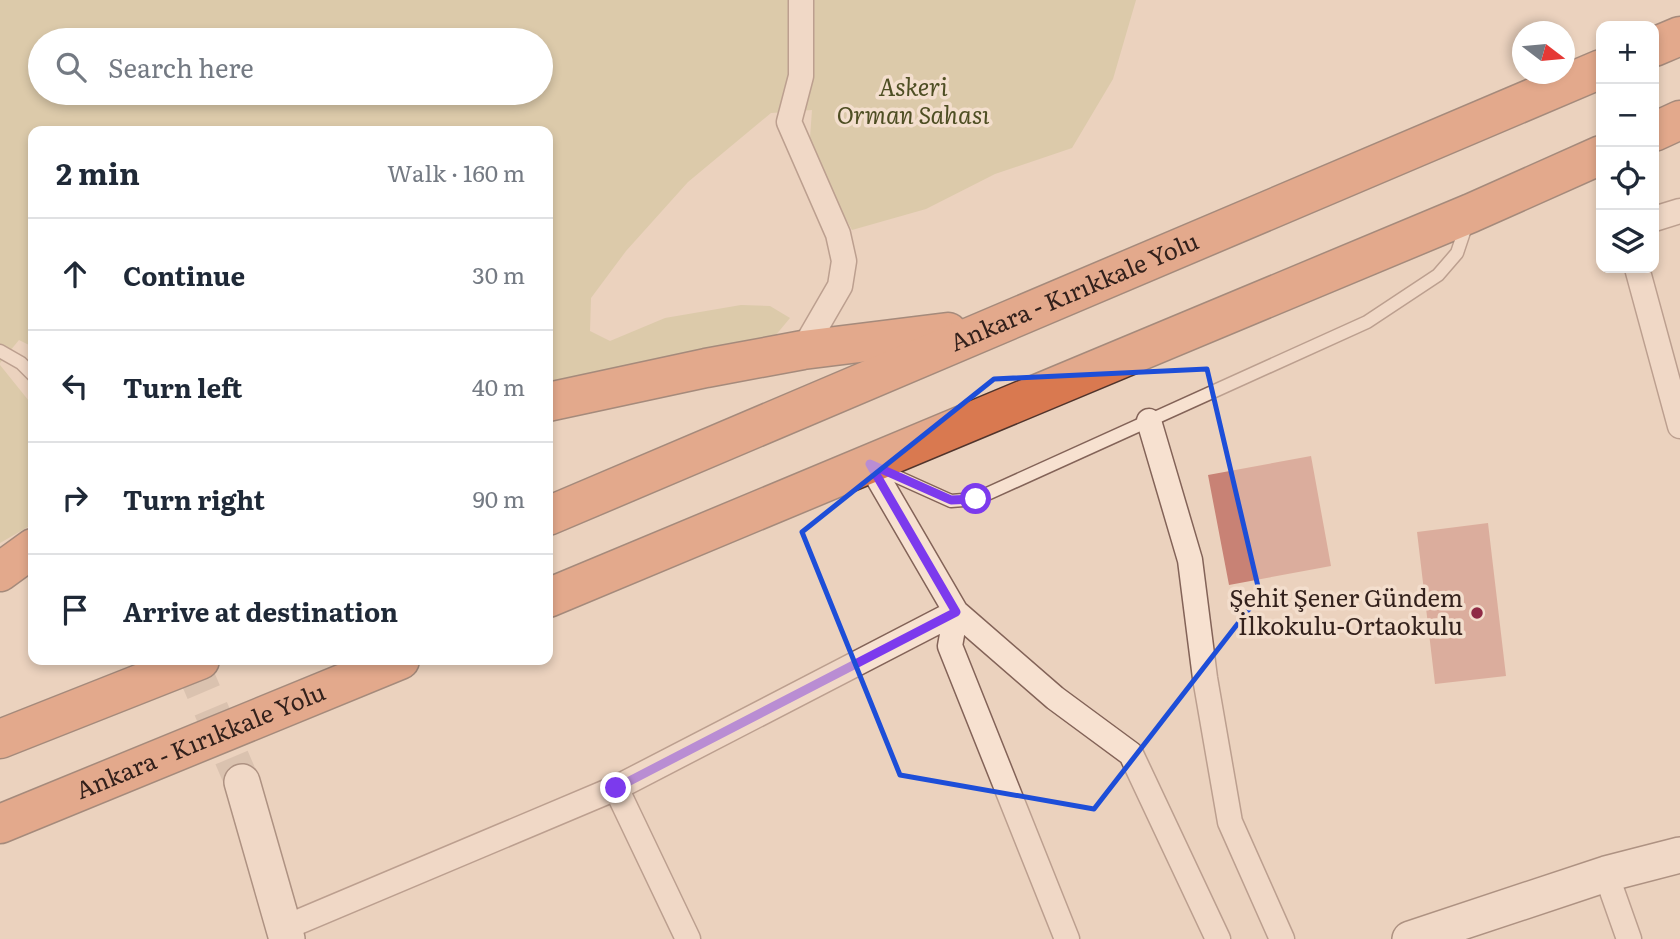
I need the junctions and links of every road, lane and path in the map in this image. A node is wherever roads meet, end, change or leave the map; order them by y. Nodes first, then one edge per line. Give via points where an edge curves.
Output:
1 (801, 0) edge
2 (1680, 36) edge
3 (1659, 45) edge
4 (1596, 71) edge
5 (1680, 120) edge
6 (1659, 130) edge
7 (1596, 157) edge
8 (1680, 211) edge
9 (1471, 213) junction
10 (1659, 217) edge
11 (1638, 273) edge
12 (991, 326) junction
13 (803, 350) junction
14 (0, 351) edge
15 (28, 370) edge
16 (553, 401) edge
17 (1149, 421) junction
18 (1680, 426) edge
19 (870, 464) junction
20 (553, 514) edge
21 (28, 552) edge
22 (0, 572) edge
23 (553, 596) edge
24 (956, 612) junction
25 (187, 665) edge
26 (388, 665) edge
27 (0, 739) edge
28 (242, 782) tunnel mouth
29 (616, 788) junction
30 (0, 824) edge
31 (1680, 855) edge
32 (1606, 874) junction
33 (286, 933) edge
34 (688, 939) edge
35 (1067, 939) edge
36 (1218, 939) edge
37 (1282, 939) edge
38 (1409, 939) edge
39 (1629, 939) edge

1 - 13 street via 801,76 789,122 838,234 844,261 840,286
2 - 3 highway
4 - 12 highway, Ankara - Kırıkkale Yolu
5 - 6 highway
7 - 9 highway
8 - 10 street
9 - 17 lane via 1457,253 1438,275 1367,323
9 - 19 highway
11 - 18 street
12 - 13 highway
12 - 20 highway, Ankara - Kırıkkale Yolu
13 - 16 highway
14 - 15 lane
17 - 19 lane via 976,499 951,500
17 - 37 street via 1190,560 1230,822
19 - 23 highway
19 - 24 street
21 - 22 highway
24 - 29 street
24 - 35 street via 950,646
24 - 36 street via 1055,698 1131,754
25 - 27 highway
26 - 30 highway, Ankara - Kırıkkale Yolu
28 - 33 street
29 - 33 street
29 - 34 street
31 - 32 street
32 - 38 street
32 - 39 street

